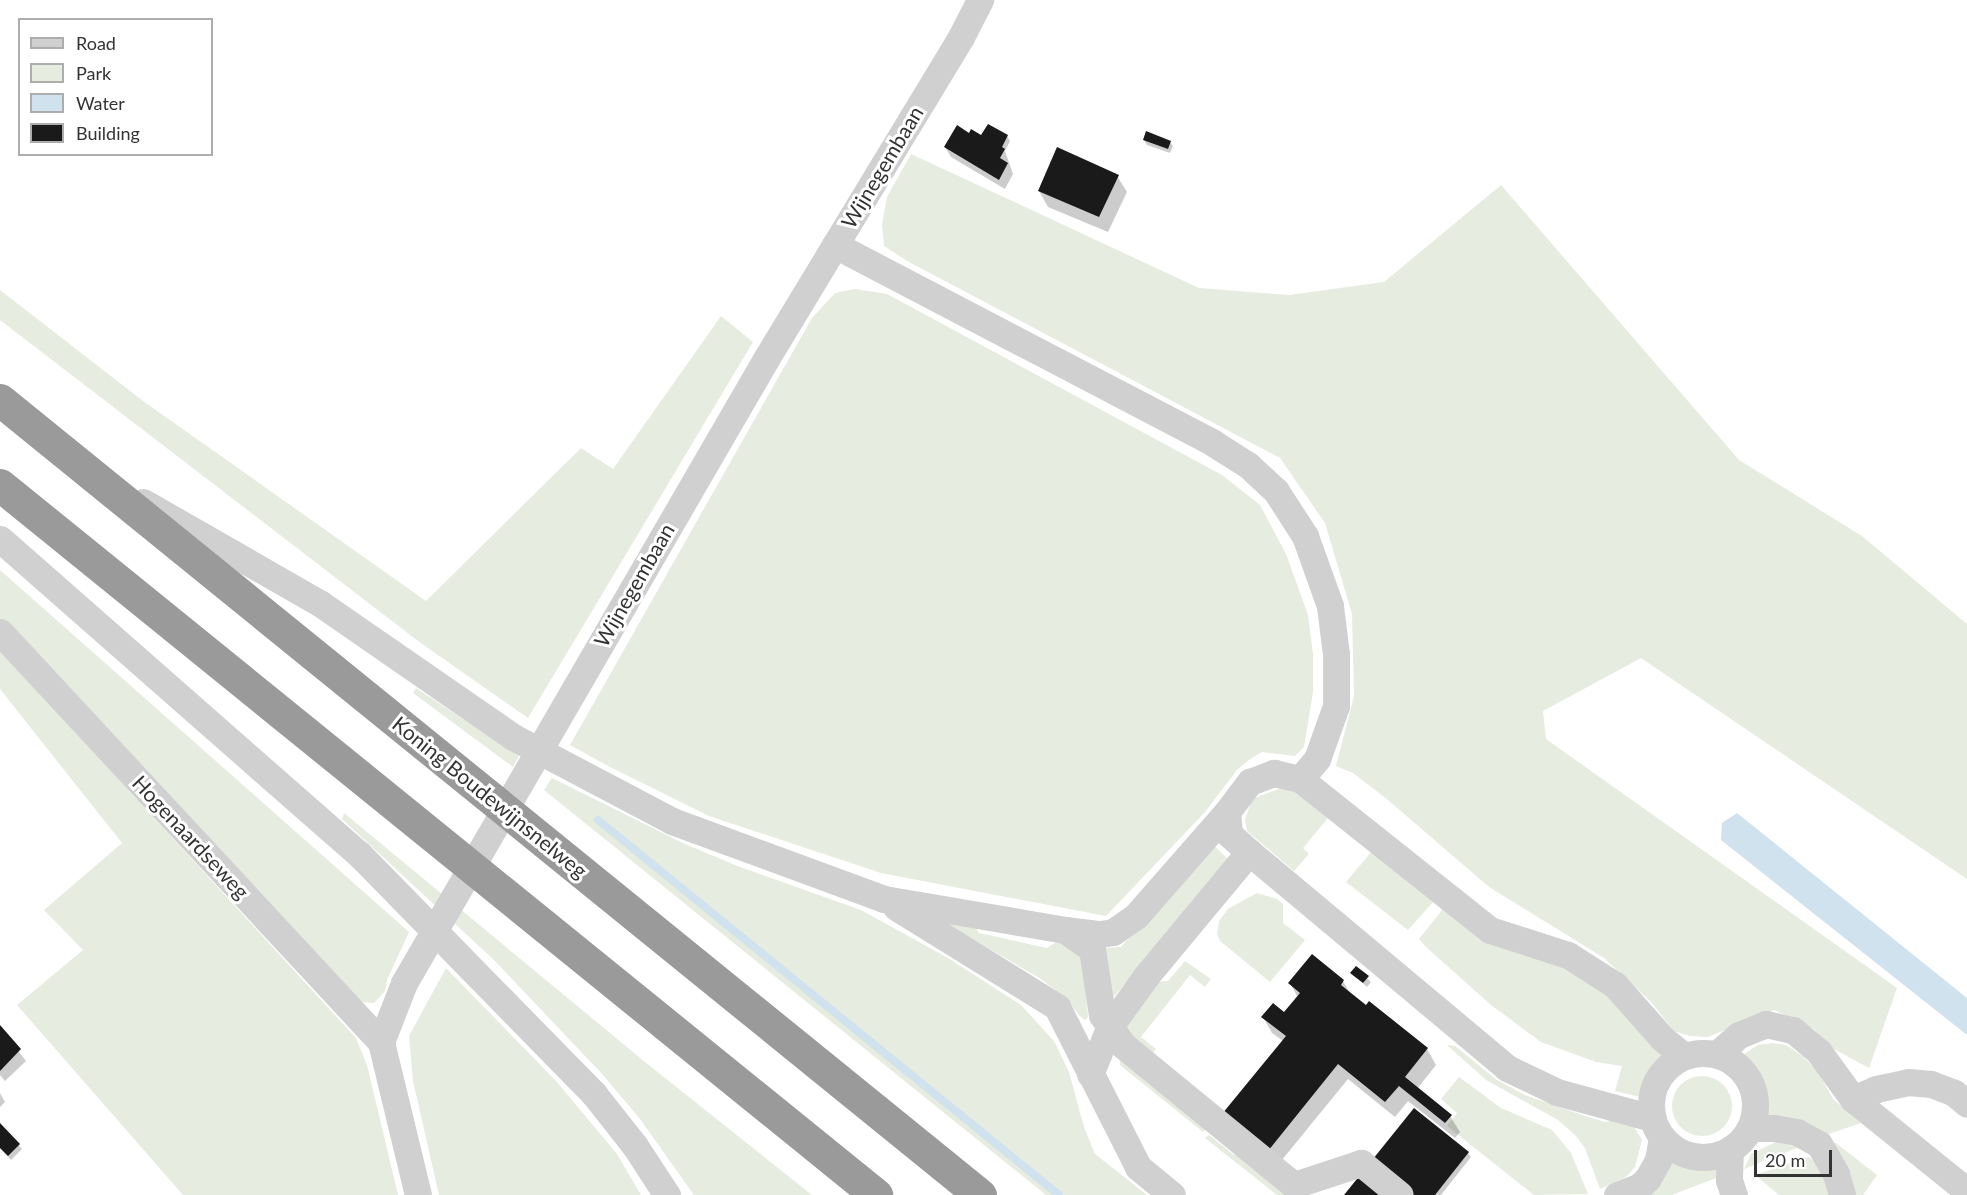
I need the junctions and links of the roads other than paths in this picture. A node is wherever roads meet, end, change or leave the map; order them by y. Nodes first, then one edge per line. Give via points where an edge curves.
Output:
1 (980, 0) edge
2 (835, 245) junction
3 (0, 400) edge
4 (87, 471) junction
5 (0, 484) edge
6 (0, 539) edge
7 (0, 632) edge
8 (1300, 779) junction
9 (1227, 812) junction
10 (1249, 852) junction
11 (884, 899) junction
12 (1065, 930) junction
13 (1110, 1026) junction
14 (381, 1042) junction
15 (1717, 1054) junction
16 (1684, 1056) junction
17 (1090, 1074) junction
18 (1853, 1099) junction
19 (1967, 1104) edge
20 (1657, 1128) junction
21 (1750, 1128) junction
22 (1731, 1149) junction
23 (1967, 1191) edge
24 (417, 1195) edge
25 (667, 1195) edge
26 (876, 1195) edge
27 (980, 1195) edge
28 (1172, 1195) edge
29 (1400, 1195) edge
30 (1617, 1195) edge
31 (1734, 1195) edge
32 (1842, 1195) edge

1 - 2 street, Wijnegembaan
2 - 8 street via 1213,443 1248,465 1276,491 1305,536 1330,606 1336,654 1336,706 1317,759
2 - 14 street, Wijnegembaan via 404,982
3 - 4 highway, Koning Boudewijnsnelweg
4 - 11 street via 321,604 524,742 672,821
4 - 27 highway, Koning Boudewijnsnelweg
5 - 26 highway
6 - 25 street via 359,854 594,1094
7 - 14 street, Hogenaardseweg
8 - 9 street via 1274,773 1250,782
8 - 16 street via 1490,930 1568,955 1615,985 1663,1039
9 - 10 street via 1229,834
9 - 12 street via 1124,926 1100,934
10 - 13 street
10 - 20 street via 1507,1068 1557,1092
11 - 12 street
11 - 17 street via 1058,1007
12 - 13 street via 1092,950 1100,1006
13 - 17 street
13 - 29 street via 1124,1046 1154,1073 1294,1185 1361,1163
14 - 24 street
15 - 16 street
15 - 18 street via 1739,1035 1766,1024 1793,1030 1819,1052
15 - 21 street via 1737,1065 1751,1084 1755,1106
16 - 20 street via 1666,1067 1654,1085 1650,1107
17 - 28 street via 1138,1167
18 - 19 street via 1908,1082 1931,1084 1954,1093
18 - 23 street
20 - 22 street via 1678,1152 1699,1158
20 - 30 street via 1658,1160 1648,1178 1640,1186
21 - 22 street
21 - 32 street via 1797,1132 1819,1144 1836,1174
22 - 31 street via 1729,1180

